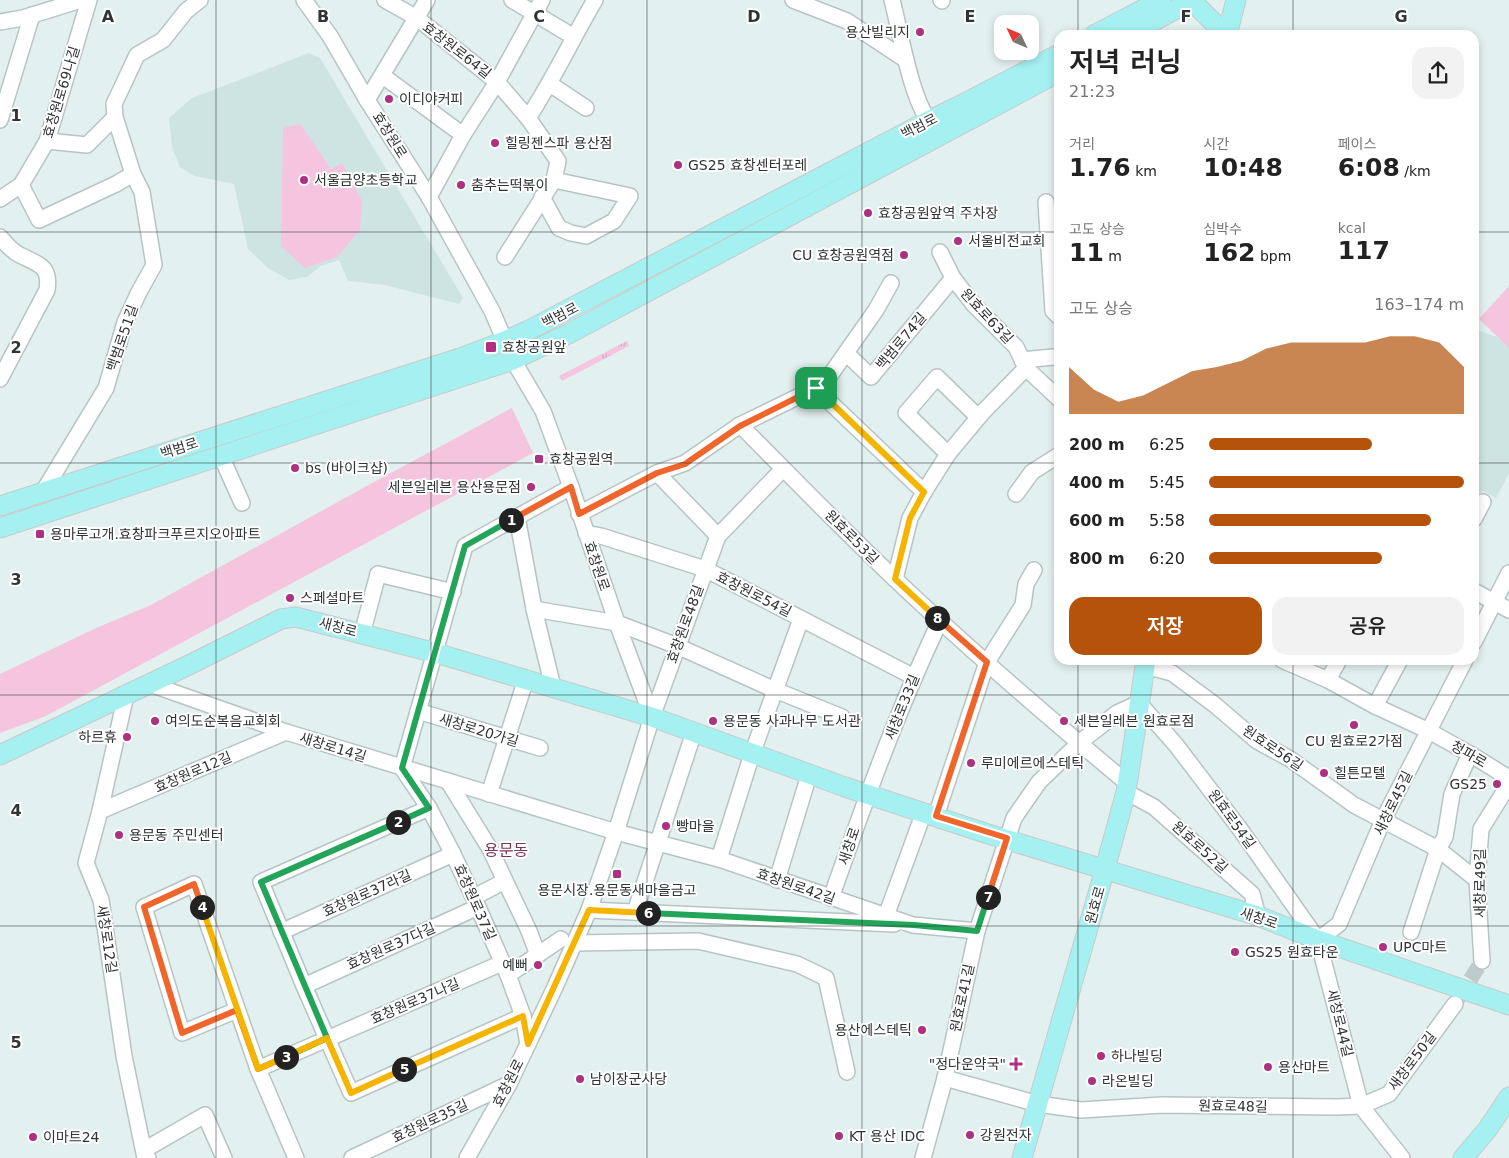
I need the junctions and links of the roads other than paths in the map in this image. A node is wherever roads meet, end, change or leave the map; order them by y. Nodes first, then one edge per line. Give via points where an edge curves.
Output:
1 (82, 0) edge
2 (90, 0) edge
3 (200, 0) edge
4 (304, 0) edge
5 (385, 0) edge
6 (427, 0) edge
7 (512, 0) edge
8 (595, 0) edge
9 (792, 0) edge
10 (892, 0) edge
11 (1161, 0) edge
12 (1236, 0) edge
13 (1186, 2) edge
14 (538, 7) edge
15 (32, 15) junction
16 (417, 18) junction
17 (0, 22) edge
18 (1104, 30) edge
19 (1137, 30) edge
20 (1222, 30) edge
21 (1228, 30) edge
22 (574, 37) junction
23 (1054, 57) edge
24 (906, 60) junction
25 (1054, 75) edge
26 (383, 76) junction
27 (497, 82) junction
28 (550, 84) junction
29 (367, 100) junction
30 (586, 108) dead end
31 (115, 116) junction
32 (528, 118) junction
33 (0, 120) edge
34 (928, 120) junction
35 (944, 133) junction
36 (463, 135) junction
37 (47, 141) junction
38 (900, 158) junction
39 (134, 174) junction
40 (554, 180) junction
41 (21, 185) junction
42 (429, 197) junction
43 (542, 197) junction
44 (0, 199) edge
45 (1046, 202) dead end
46 (0, 237) edge
47 (940, 252) dead end
48 (0, 253) edge
49 (16, 253) junction
50 (506, 258) dead end
51 (953, 278) junction
52 (891, 283) dead end
53 (603, 293) junction
54 (612, 310) junction
55 (1054, 311) edge
56 (505, 342) junction
57 (846, 352) junction
58 (1054, 357) edge
59 (513, 360) junction
60 (1024, 364) junction
61 (0, 379) edge
62 (414, 382) junction
63 (816, 388) junction
64 (1054, 394) edge
65 (978, 417) junction
66 (740, 426) junction
67 (948, 454) junction
68 (221, 456) junction
69 (1054, 458) edge
70 (784, 469) junction
71 (657, 473) junction
72 (571, 487) junction
73 (43, 492) junction
74 (924, 492) junction
75 (1016, 494) dead end
76 (1483, 502) dead end
77 (242, 503) dead end
78 (0, 506) edge
79 (1479, 510) edge
80 (579, 514) junction
81 (517, 517) junction
82 (0, 528) edge
83 (586, 534) junction
84 (718, 536) junction
85 (705, 569) junction
86 (1034, 570) dead end
87 (1509, 573) edge
88 (895, 579) junction
89 (453, 592) junction
90 (1479, 594) edge
91 (1494, 602) junction
92 (534, 609) junction
93 (1509, 610) edge
94 (801, 619) junction
95 (940, 621) junction
96 (617, 623) junction
97 (1479, 632) edge
98 (362, 634) junction
99 (677, 646) junction
100 (436, 653) junction
101 (987, 662) junction
102 (1145, 665) edge
103 (1150, 665) edge
104 (1294, 665) edge
105 (1336, 665) edge
106 (1397, 665) edge
107 (1462, 665) edge
108 (914, 677) junction
109 (526, 679) junction
110 (1328, 680) junction
111 (150, 684) junction
112 (553, 687) junction
113 (775, 690) junction
114 (126, 695) junction
115 (1139, 703) junction
116 (1375, 706) junction
117 (418, 711) junction
118 (652, 717) junction
119 (842, 717) dead end
120 (1429, 731) junction
121 (286, 732) junction
122 (694, 732) junction
123 (506, 738) junction
124 (1080, 743) junction
125 (540, 748) dead end
126 (752, 754) junction
127 (1470, 754) junction
128 (0, 755) edge
129 (402, 768) junction
130 (809, 775) junction
131 (1509, 778) edge
132 (448, 782) junction
133 (1509, 784) edge
134 (1127, 787) junction
135 (489, 794) junction
136 (867, 794) junction
137 (429, 808) junction
138 (100, 811) junction
139 (930, 814) junction
140 (1384, 820) junction
141 (616, 832) junction
142 (1007, 838) junction
143 (657, 843) junction
144 (1438, 849) junction
145 (453, 854) junction
146 (719, 859) junction
147 (1105, 869) junction
148 (777, 880) junction
149 (1477, 880) junction
150 (505, 881) junction
151 (831, 898) junction
152 (476, 902) junction
153 (589, 910) junction
154 (635, 912) junction
155 (886, 916) junction
156 (1258, 916) junction
157 (914, 925) junction
158 (977, 931) junction
159 (281, 932) junction
160 (1411, 932) dead end
161 (1318, 940) junction
162 (568, 941) junction
163 (538, 955) junction
164 (1482, 961) tunnel mouth
165 (505, 969) junction
166 (304, 986) junction
167 (1455, 1004) tunnel mouth
168 (1509, 1005) edge
169 (237, 1010) junction
170 (523, 1016) junction
171 (327, 1038) junction
172 (528, 1044) junction
173 (258, 1069) junction
174 (847, 1072) dead end
175 (945, 1078) junction
176 (509, 1084) junction
177 (1509, 1097) edge
178 (1038, 1104) junction
179 (1361, 1106) junction
180 (146, 1155) edge
181 (224, 1158) edge
182 (296, 1158) edge
183 (352, 1158) edge
184 (467, 1158) edge
185 (923, 1158) edge
186 (1022, 1158) edge
187 (1402, 1158) edge
188 (1463, 1158) edge

1 - 15 street
2 - 37 street, 효창원로69나길
3 - 31 street via 186,11 163,40 137,55 114,104
4 - 29 street, 효창원로 via 330,36
5 - 16 street, 효창원로64길
6 - 16 street
7 - 14 street
8 - 22 street
9 - 24 street via 847,21
10 - 24 street
11 - 18 main road
12 - 21 main road
13 - 19 main road
13 - 20 main road via 1199,8
14 - 22 street
14 - 27 street, 효창원로64길
15 - 17 street
15 - 33 street
16 - 26 street
16 - 27 street, 효창원로64길
22 - 28 street
23 - 34 main road, 백범로
24 - 34 street
25 - 35 main road, 백범로
26 - 29 street
26 - 36 street
27 - 32 street
27 - 36 street, 효창원로64길
28 - 30 street
28 - 32 street
29 - 42 street, 효창원로
31 - 37 street via 87,145
31 - 39 street, 백범로51길
32 - 40 street via 558,161
34 - 35 street via 937,131
34 - 38 main road via 916,144
34 - 53 main road, 백범로
35 - 38 main road, 백범로
36 - 42 street, 효창원로64길
37 - 41 street, 효창원로69나길
38 - 54 main road, 백범로
39 - 41 street via 39,220
39 - 73 street, 백범로51길 via 142,192 154,265 125,322 106,388
40 - 43 street
40 - 43 street via 630,196 614,221 586,236 559,228
41 - 44 street, 효창원로69나길
42 - 56 street, 효창원로
43 - 50 street
45 - 55 street
46 - 49 street
47 - 51 street, 원효로63길
48 - 49 street
49 - 61 street via 37,263 49,279 47,290
51 - 57 street, 백범로74길 via 871,377
51 - 60 street, 원효로63길 via 974,305 1016,347
52 - 57 street
53 - 54 main road via 598,301 602,309
53 - 56 main road, 백범로
54 - 59 main road, 백범로
56 - 59 street, 효창원로
56 - 62 main road, 백범로
57 - 63 street via 824,384
58 - 60 street
59 - 62 main road, 백범로
59 - 72 street, 효창원로 via 542,411
60 - 64 street, 원효로63길
60 - 65 street
62 - 68 main road, 백범로
62 - 73 main road, 백범로
63 - 66 street
63 - 74 street
65 - 67 street
65 - 67 street via 937,377 906,413
66 - 70 street, 원효로53길
66 - 71 street via 685,464
67 - 74 street
68 - 77 street
68 - 82 main road, 백범로
69 - 75 street via 1032,472
70 - 84 street, 효창원로48길
70 - 88 street, 원효로53길
71 - 80 street
71 - 84 street
72 - 80 street, 효창원로
72 - 81 street
73 - 78 main road, 백범로
74 - 88 street via 910,518
76 - 79 street
80 - 83 street, 효창원로
81 - 89 street via 465,546
81 - 92 street
83 - 85 street, 효창원로54길
83 - 96 street, 효창원로
84 - 85 street, 효창원로48길
85 - 94 street, 효창원로54길
85 - 99 street, 효창원로48길
86 - 101 street via 1026,584 1023,605
87 - 91 street
88 - 95 street, 원효로53길
89 - 98 street via 378,574
89 - 100 street
90 - 91 street
91 - 93 street
91 - 97 street
92 - 96 street
92 - 112 street
94 - 108 street, 효창원로54길
94 - 113 street
95 - 101 street, 원효로53길
95 - 108 street, 새창로33길
96 - 99 street
96 - 118 street, 효창원로
98 - 100 main road, 새창로
98 - 111 main road, 새창로 via 296,616 281,619
99 - 113 street
99 - 118 street, 효창원로48길
100 - 109 main road, 새창로
100 - 117 street
101 - 124 street, 원효로53길
101 - 139 street
102 - 115 main road, 원효로
103 - 140 street, 원효로56길 via 1172,673 1257,741 1290,759 1354,805
104 - 110 street, 청파로
105 - 110 street
106 - 116 street
107 - 120 street, 새창로45길
108 - 136 street, 새창로33길
109 - 112 main road, 새창로
109 - 123 street
110 - 116 street, 청파로
111 - 114 main road, 새창로
111 - 121 street, 새창로14길
112 - 118 main road, 새창로
113 - 119 street
113 - 126 street
114 - 128 main road, 새창로
114 - 138 street, 새창로12길
115 - 124 street via 1117,713
115 - 134 main road, 원효로
115 - 161 street, 원효로54길 via 1200,776
116 - 120 street, 청파로
117 - 123 street, 새창로20가길
117 - 129 street
118 - 122 main road, 새창로
118 - 141 street, 효창원로
120 - 127 street, 청파로
120 - 140 street, 새창로45길
121 - 129 street, 새창로14길
121 - 138 street, 효창원로12길
122 - 126 main road, 새창로
122 - 143 street
123 - 125 street, 새창로20가길
123 - 135 street
124 - 134 street, 원효로53길
124 - 142 street via 1039,782 1014,818
126 - 130 main road, 새창로
126 - 146 street
127 - 131 street, 청파로
127 - 144 street via 1452,794 1445,837
129 - 132 street, 새창로14길
129 - 137 street, 효창원로37길
130 - 136 main road, 새창로
130 - 148 street
132 - 135 street, 새창로14길
132 - 150 street via 490,849
133 - 149 street, 새창로49길 via 1481,829
134 - 147 main road, 원효로
134 - 156 street, 원효로52길 via 1252,894
135 - 141 street, 새창로14길
136 - 139 main road, 새창로
136 - 151 street, 새창로
137 - 145 street, 효창원로37길
137 - 159 street via 261,882
138 - 180 street, 새창로12길 via 86,863 101,900 124,1056
139 - 142 main road, 새창로
139 - 155 street
140 - 144 street, 원효로56길
140 - 161 street, 새창로45길 via 1339,924
141 - 143 street, 효창원로42길
141 - 153 street, 효창원로
142 - 147 main road, 새창로
142 - 158 street, 원효로41길
143 - 146 street, 효창원로42길
143 - 154 street
144 - 149 street, 원효로56길
144 - 160 street
145 - 152 street, 효창원로37길
145 - 159 street, 효창원로37라길
146 - 148 street, 효창원로42길
147 - 156 main road, 새창로
147 - 178 main road, 원효로
148 - 151 street, 효창원로42길
149 - 164 street, 새창로49길
150 - 152 street, 효창원로37다길
150 - 163 street
151 - 155 street, 효창원로42길
152 - 165 street, 효창원로37길
152 - 166 street, 효창원로37다길
153 - 154 street
153 - 162 street, 효창원로
154 - 157 street
155 - 157 street, 효창원로42길
156 - 161 main road, 새창로
157 - 158 street, 효창원로42길
158 - 175 street, 원효로41길
159 - 166 street
161 - 168 main road, 새창로
161 - 179 street, 새창로44길
162 - 163 street, 효창원로37나길
162 - 172 street, 효창원로
162 - 174 street via 698,941 797,964 826,978
163 - 165 street, 효창원로37나길
165 - 170 street, 효창원로37길
165 - 171 street, 효창원로37나길
166 - 171 street
167 - 179 street, 새창로50길 via 1389,1094
169 - 169 street via 194,884 144,907 182,1033
169 - 173 street
170 - 171 street via 351,1093
170 - 172 street, 효창원로37길
171 - 173 street, 효창원로37나길
172 - 176 street, 효창원로
173 - 182 street
175 - 178 street
175 - 185 street, 원효로41길
176 - 183 street, 효창원로35길
176 - 184 street, 효창원로
177 - 188 main road
178 - 179 street, 원효로48길 via 1081,1110 1162,1105
178 - 186 main road, 원효로
179 - 187 street
180 - 181 street via 205,1115

